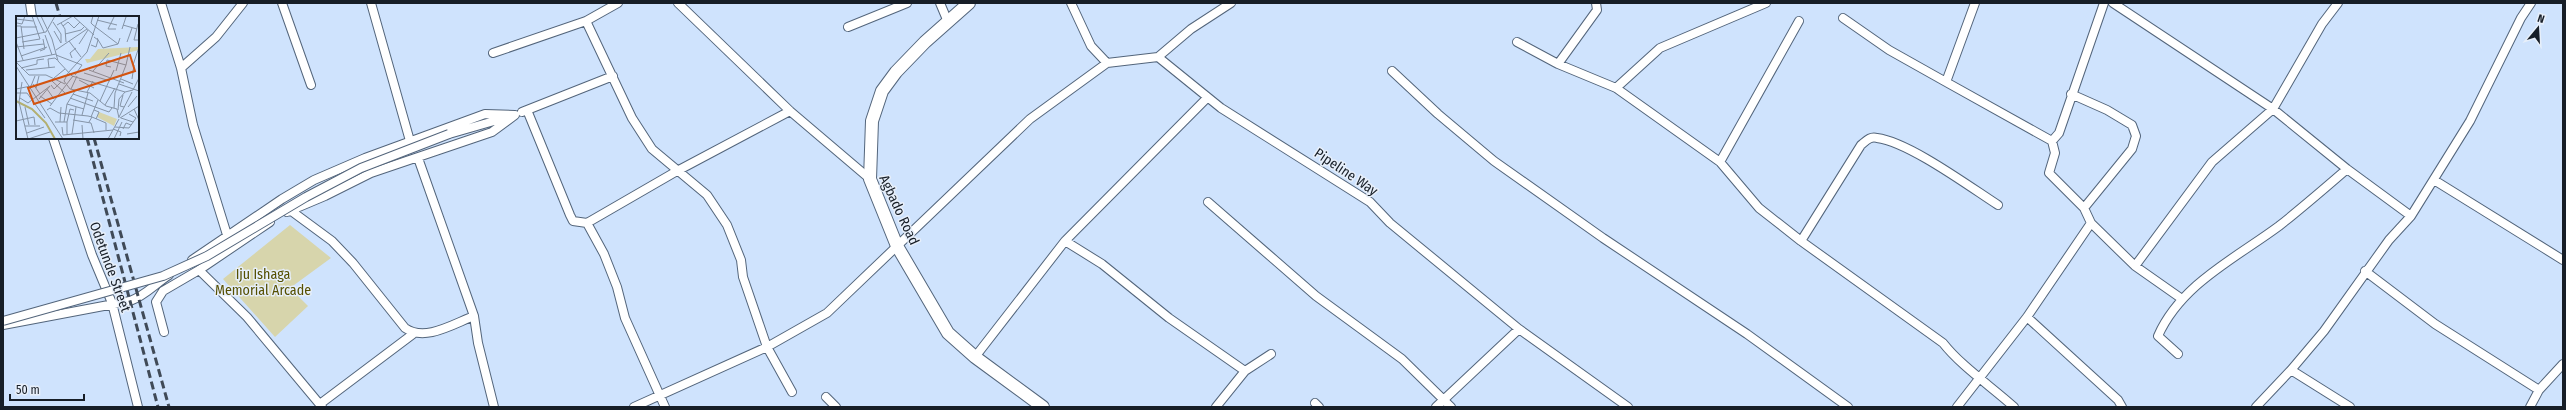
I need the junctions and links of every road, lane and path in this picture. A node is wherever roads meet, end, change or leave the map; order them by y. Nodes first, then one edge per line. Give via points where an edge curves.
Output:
1 (30, 3) edge
2 (161, 3) edge
3 (243, 3) edge
4 (282, 3) edge
5 (371, 3) edge
6 (618, 3) edge
7 (678, 3) edge
8 (907, 3) edge
9 (940, 3) edge
10 (969, 3) edge
11 (1071, 3) edge
12 (1231, 3) edge
13 (1596, 3) edge
14 (1766, 3) edge
15 (1975, 3) edge
16 (2104, 3) edge
17 (2113, 3) edge
18 (2337, 3) edge
19 (2532, 3) edge
20 (32, 16) edge
21 (1843, 18) dead end
22 (586, 21) junction
23 (1799, 21) dead end
24 (948, 22) junction
25 (848, 27) dead end
26 (1517, 42) dead end
27 (493, 53) dead end
28 (1158, 57) junction
29 (1107, 63) junction
30 (1558, 64) junction
31 (181, 68) junction
32 (1392, 71) dead end
33 (613, 76) junction
34 (1946, 82) junction
35 (311, 85) dead end
36 (1616, 88) junction
37 (2071, 94) junction
38 (1207, 98) junction
39 (2273, 109) junction
40 (527, 110) junction
41 (790, 111) junction
42 (515, 115) junction
43 (53, 139) edge
44 (410, 140) junction
45 (2052, 141) junction
46 (418, 158) junction
47 (1720, 162) junction
48 (2347, 169) junction
49 (677, 171) junction
50 (870, 179) junction
51 (2434, 180) junction
52 (1208, 202) dead end
53 (1998, 205) dead end
54 (2084, 208) junction
55 (290, 210) junction
56 (2411, 216) junction
57 (587, 223) junction
58 (2091, 223) junction
59 (228, 238) junction
60 (1065, 241) junction
61 (1801, 241) junction
62 (897, 246) junction
63 (2562, 258) edge
64 (2135, 266) junction
65 (199, 270) junction
66 (2365, 271) junction
67 (2182, 299) junction
68 (112, 303) junction
69 (474, 316) junction
70 (2027, 317) junction
71 (3, 321) edge
72 (3, 324) edge
73 (1519, 329) junction
74 (164, 332) dead end
75 (413, 334) junction
76 (767, 347) junction
77 (1271, 354) dead end
78 (2178, 354) dead end
79 (975, 357) junction
80 (2563, 364) edge
81 (2291, 370) junction
82 (1244, 371) junction
83 (1980, 376) junction
84 (2539, 390) junction
85 (792, 392) dead end
86 (660, 397) junction
87 (826, 397) dead end
88 (1446, 400) junction
89 (321, 406) edge
90 (138, 407) edge
91 (494, 407) edge
92 (634, 407) edge
93 (665, 407) edge
94 (836, 407) edge
95 (1043, 407) edge
96 (1216, 407) edge
97 (1436, 407) edge
98 (1451, 407) edge
99 (1628, 407) edge
100 (1848, 407) edge
101 (1957, 407) edge
102 (2014, 407) edge
103 (2122, 407) edge
104 (2256, 407) edge
105 (2350, 407) edge
106 (2530, 407) edge

1 - 20 street
2 - 31 street
3 - 31 street via 216,37
4 - 35 street
5 - 44 street
6 - 22 street
7 - 41 street, Agbado Road
8 - 25 street
9 - 24 street
10 - 24 main road
11 - 29 street via 1091,46
12 - 28 street via 1190,29
13 - 30 street via 1597,10
14 - 36 street via 1660,48
15 - 34 street
16 - 37 street
17 - 39 street
18 - 39 street
19 - 51 street via 2521,18 2470,121
21 - 34 street via 1889,50
22 - 27 street
22 - 33 street
23 - 47 street
24 - 50 main road via 896,72 882,92 872,121
26 - 30 street
28 - 29 street
28 - 38 street, Pipeline Way
29 - 62 street via 1030,119
30 - 36 street
31 - 59 street via 193,125
32 - 100 street via 1494,161
33 - 40 street
33 - 49 street via 632,118 652,149
34 - 45 street
36 - 47 street
37 - 45 street via 2059,134
37 - 54 street via 2107,110 2132,125 2136,136 2132,149
38 - 60 street
38 - 73 street, Pipeline Way via 1370,202 1390,223
39 - 48 street
39 - 64 street via 2212,162
40 - 42 street
40 - 57 street via 573,221
41 - 49 street
41 - 50 street, Agbado Road
42 - 44 street via 485,114
42 - 46 street via 492,132
42 - 71 street, bridge via 449,134 361,168 306,197 207,256 163,276
43 - 68 street, Odetunde Street via 92,255
44 - 59 street via 314,180 282,199
45 - 54 street via 2055,153 2049,174
46 - 55 street via 371,173
46 - 69 street
47 - 61 street via 1759,208
48 - 56 street
48 - 67 street via 2279,226 2216,270
49 - 57 street
49 - 76 street via 707,195 730,230
50 - 62 main road, Agbado Road
51 - 56 street
51 - 63 street
52 - 88 street via 1316,296 1402,359
53 - 61 street via 1893,143 1876,137 1869,138 1861,145
54 - 58 street
55 - 65 street
55 - 75 street via 332,241 405,328
56 - 66 street
57 - 86 street via 604,254 617,287 625,318
58 - 64 street
58 - 70 street
59 - 68 street via 152,286 143,296
60 - 79 street
60 - 82 street via 1102,264 1169,318
61 - 83 street via 1943,343 1955,359
62 - 76 street via 828,313
62 - 79 main road, Agbado Road via 948,333
64 - 67 street
65 - 74 street via 163,291 158,297 156,302
65 - 89 street via 247,317
66 - 81 street via 2324,331
66 - 84 street via 2435,324
67 - 78 street via 2158,336
68 - 72 street
68 - 90 street, Odetunde Street
69 - 75 street via 423,335
69 - 91 street
70 - 83 street
70 - 103 street via 2118,400
73 - 88 street
73 - 99 street, Pipeline Way
75 - 89 street
76 - 85 street
76 - 86 street
77 - 82 street
79 - 95 main road, Agbado Road
80 - 84 street
81 - 104 street
81 - 105 street
82 - 96 street
83 - 101 street
83 - 102 street
84 - 106 street
86 - 92 street
86 - 93 street
87 - 94 street
88 - 97 street
88 - 98 street

